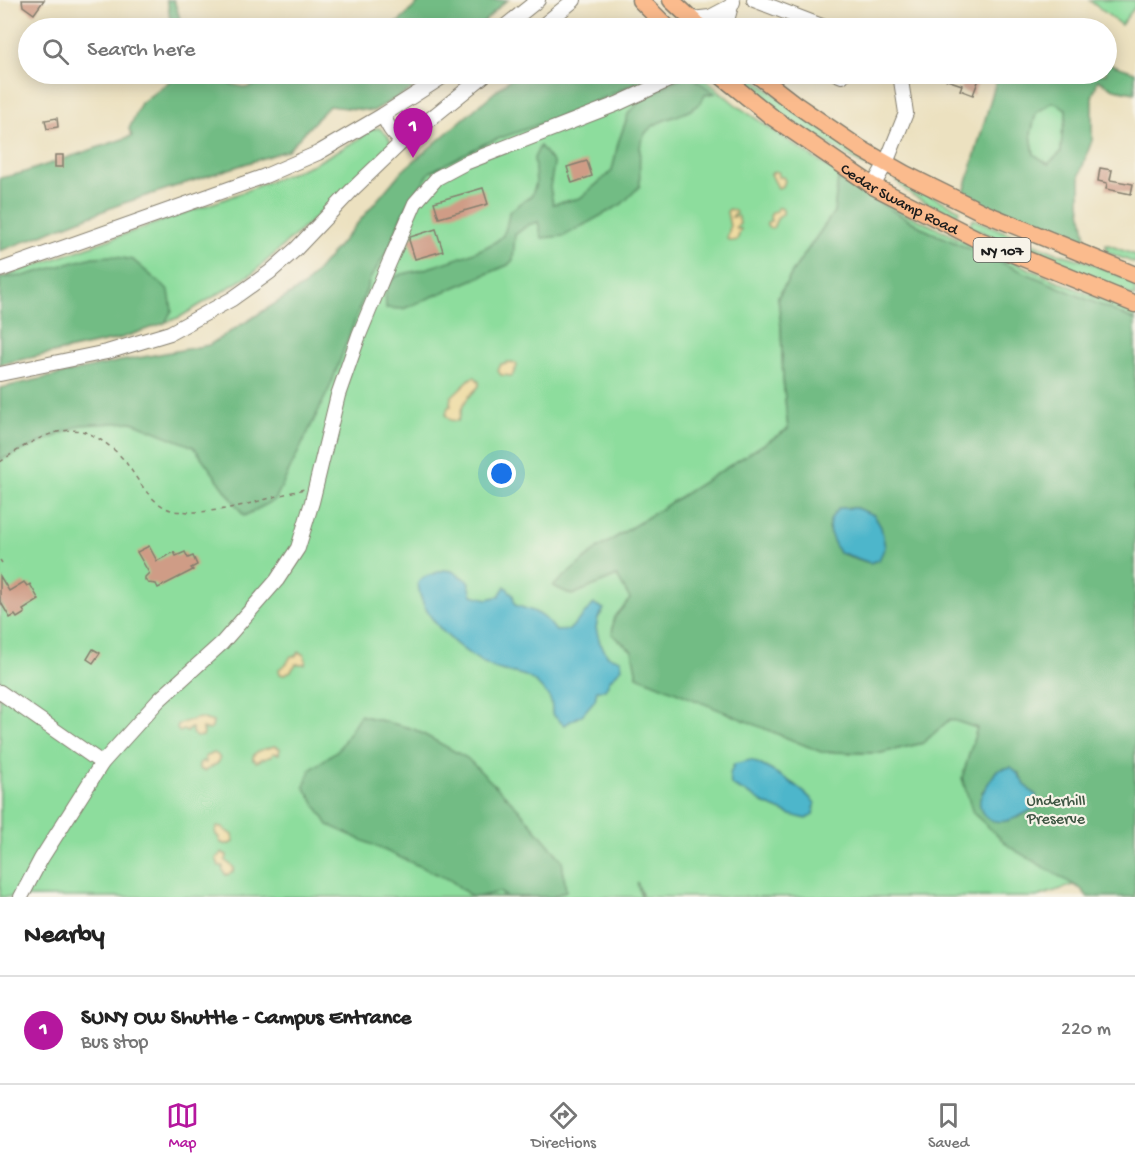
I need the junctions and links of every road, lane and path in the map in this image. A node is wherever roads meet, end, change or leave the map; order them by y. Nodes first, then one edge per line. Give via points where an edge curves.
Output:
1 (538, 0) edge
2 (574, 0) edge
3 (639, 0) edge
4 (670, 0) edge
5 (754, 0) edge
6 (732, 3) edge
7 (516, 18) edge
8 (552, 18) edge
9 (658, 18) edge
10 (690, 18) edge
11 (708, 18) edge
12 (728, 18) edge
13 (800, 18) edge
14 (431, 84) edge
15 (474, 84) edge
16 (660, 84) edge
17 (731, 84) edge
18 (769, 84) edge
19 (902, 84) edge
20 (383, 115) junction
21 (403, 141) junction
22 (885, 163) junction
23 (873, 186) junction
24 (0, 270) edge
25 (1135, 275) edge
26 (1135, 304) edge
27 (0, 374) edge
28 (0, 462) edge
29 (316, 485) junction
30 (0, 560) edge
31 (2, 563) dead end
32 (0, 692) edge
33 (102, 763) junction
34 (21, 897) edge

1 - 7 street
2 - 8 street
3 - 9 main road
4 - 10 main road
5 - 13 street
6 - 11 street
6 - 12 street
14 - 20 street
15 - 21 street
16 - 29 street via 465,163 437,178 415,203 359,334
17 - 23 main road, Cedar Swamp Road / NY 107 via 772,117
18 - 22 main road, Cedar Swamp Road / NY 107
19 - 22 street via 906,113
20 - 21 street via 390,130
20 - 24 street via 318,153 265,176
21 - 27 street via 296,249 232,299 170,333 107,352
22 - 23 street
22 - 25 main road, Cedar Swamp Road / NY 107 via 984,213
23 - 26 main road, Cedar Swamp Road / NY 107 via 979,240
28 - 29 path via 51,433 69,430 88,433 111,447 156,503 174,511 231,507
29 - 33 street via 298,548 277,580 222,643 159,700
30 - 31 path
32 - 33 street
33 - 34 street

